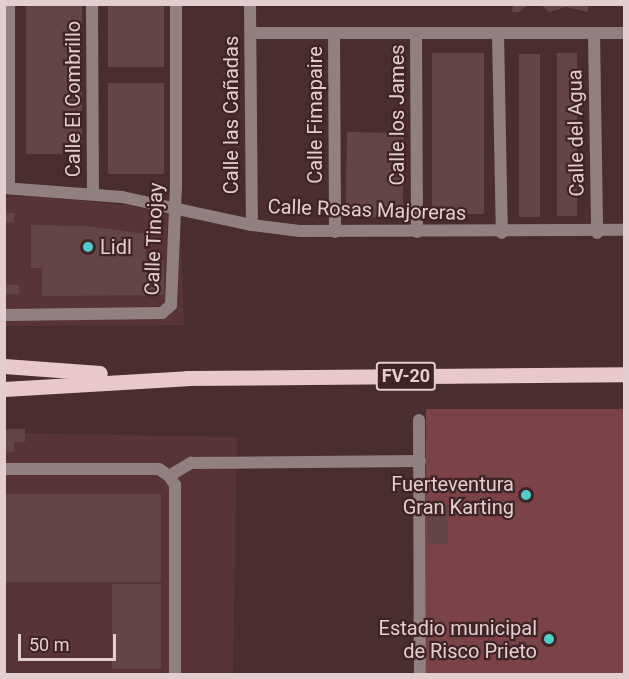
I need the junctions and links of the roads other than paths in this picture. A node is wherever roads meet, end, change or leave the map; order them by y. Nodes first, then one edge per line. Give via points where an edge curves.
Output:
1 (9, 4) edge
2 (92, 4) edge
3 (176, 4) edge
4 (250, 4) edge
5 (250, 33) junction
6 (334, 33) junction
7 (416, 33) junction
8 (498, 33) junction
9 (594, 33) junction
10 (624, 33) edge
11 (7, 188) edge
12 (93, 194) junction
13 (174, 207) junction
14 (252, 225) junction
15 (624, 230) edge
16 (335, 232) junction
17 (417, 232) junction
18 (502, 232) junction
19 (597, 233) junction
20 (4, 315) edge
21 (4, 366) edge
22 (624, 374) edge
23 (187, 378) junction
24 (4, 389) edge
25 (419, 420) dead end
26 (420, 461) junction
27 (4, 469) edge
28 (169, 476) junction
29 (175, 675) edge
30 (420, 675) edge

1 - 11 street
2 - 12 street, Calle El Combrillo
3 - 13 street, Calle Tinojay
4 - 5 street, Calle las Cañadas
5 - 6 street
5 - 14 street, Calle las Cañadas
6 - 7 street
6 - 16 street, Calle Fimapaire
7 - 8 street
7 - 17 street, Calle los James
8 - 9 street
8 - 18 street
9 - 10 street
9 - 19 street, Calle del Agua
11 - 12 street, Calle Rosas Majoreras
12 - 13 street, Calle Rosas Majoreras
13 - 14 street, Calle Rosas Majoreras
13 - 20 street, Calle Tinojay via 174,297 162,313
14 - 16 street, Calle Rosas Majoreras
15 - 19 street, Calle Rosas Majoreras
16 - 17 street, Calle Rosas Majoreras
17 - 18 street, Calle Rosas Majoreras
18 - 19 street, Calle Rosas Majoreras
21 - 23 main road, FV-20
22 - 23 main road, FV-20
23 - 24 main road, FV-20
25 - 26 street
26 - 28 street via 191,463
26 - 30 street
27 - 28 street via 159,469
28 - 29 street via 175,485

